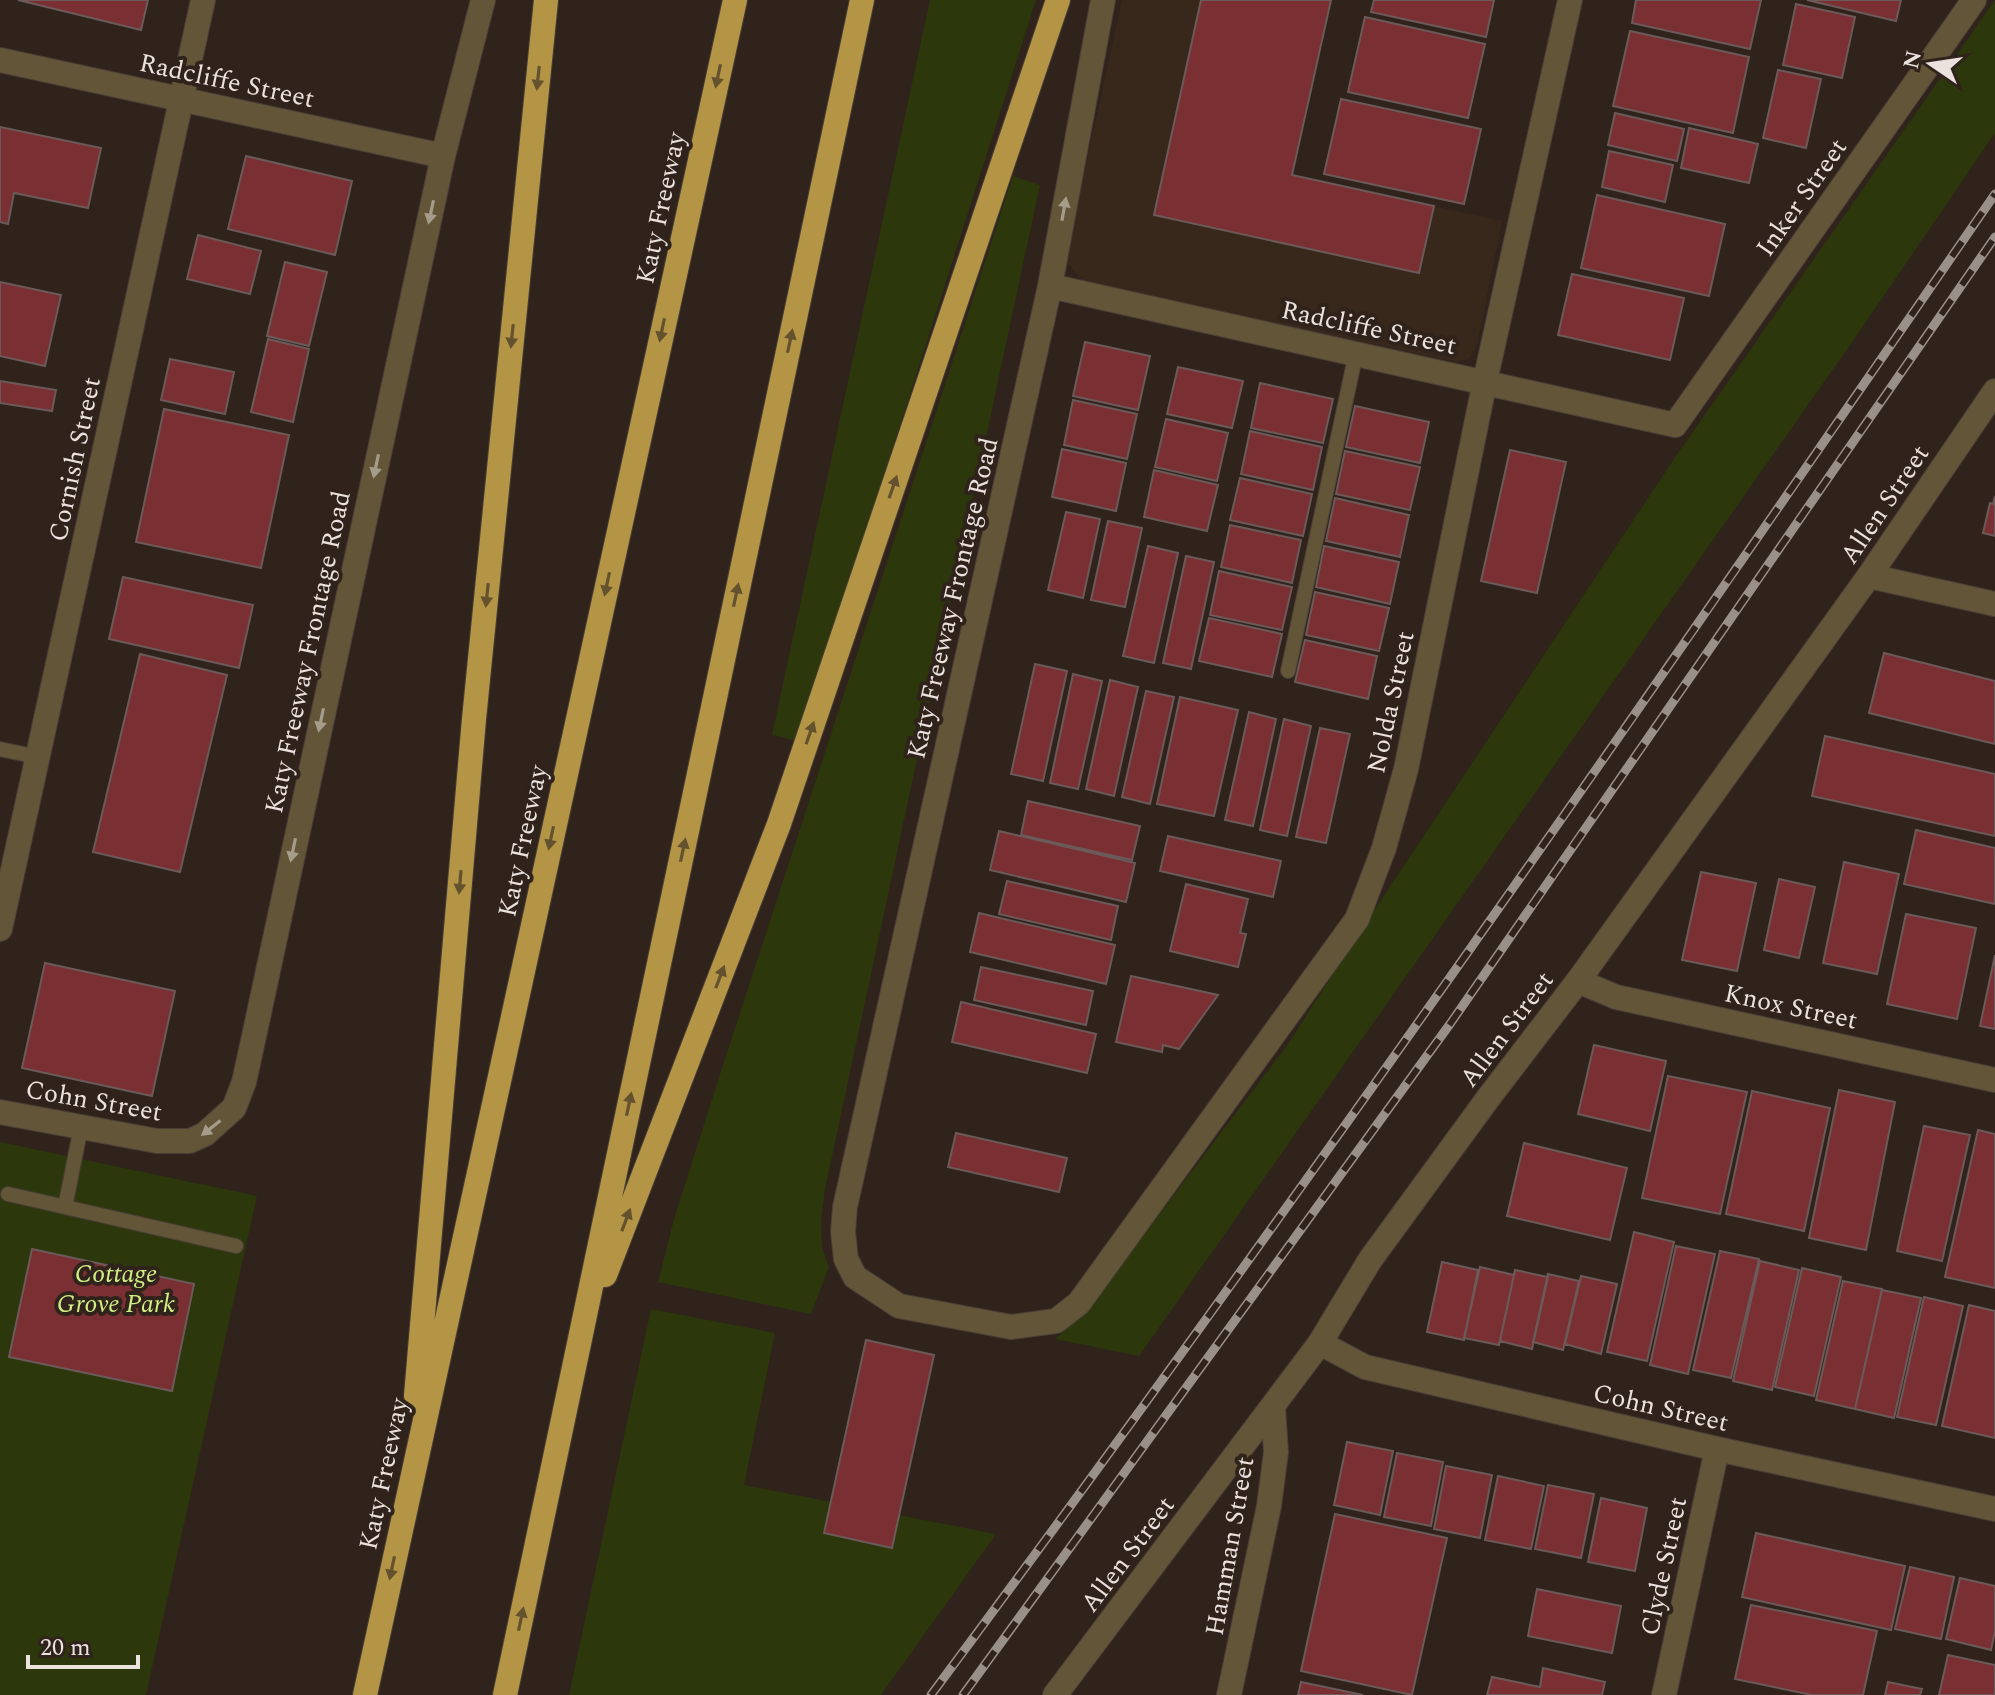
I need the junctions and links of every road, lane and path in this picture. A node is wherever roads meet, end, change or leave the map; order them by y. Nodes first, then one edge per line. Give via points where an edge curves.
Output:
1 (203, 0) edge
2 (483, 0) edge
3 (546, 0) edge
4 (735, 0) edge
5 (862, 0) edge
6 (1058, 0) edge
7 (1103, 0) edge
8 (1570, 0) edge
9 (1974, 0) edge
10 (0, 60) edge
11 (181, 99) junction
12 (443, 156) junction
13 (1050, 286) junction
14 (1356, 353) junction
15 (1485, 381) junction
16 (1995, 391) edge
17 (1675, 425) joint
18 (1869, 576) junction
19 (1995, 604) edge
20 (1288, 671) dead end
21 (0, 749) edge
22 (38, 757) junction
23 (0, 929) edge
24 (1578, 981) junction
25 (1995, 1080) edge
26 (244, 1082) joint
27 (0, 1112) edge
28 (81, 1127) junction
29 (8, 1194) dead end
30 (65, 1207) junction
31 (236, 1246) dead end
32 (1056, 1321) joint
33 (1320, 1343) junction
34 (578, 1345) junction
35 (1273, 1407) junction
36 (1717, 1449) junction
37 (408, 1492) junction
38 (1995, 1509) edge
39 (365, 1695) edge
40 (505, 1695) edge
41 (1055, 1695) edge
42 (1229, 1695) edge
43 (1664, 1695) edge

1 - 11 street, Cornish Street
2 - 12 street, Katy Freeway Frontage Road
3 -> 37 highway via 474,719
4 -> 37 highway, Katy Freeway
34 -> 5 highway
34 -> 6 highway via 779,824
13 -> 7 street, Katy Freeway Frontage Road
8 - 15 street, Nolda Street
9 - 17 street, Inker Street
10 - 11 street, Radcliffe Street
11 - 12 street, Radcliffe Street
11 - 22 street, Cornish Street
12 -> 26 street, Katy Freeway Frontage Road
13 - 14 street, Radcliffe Street
13 - 32 street, Katy Freeway Frontage Road via 843,1232 846,1259 855,1277 899,1306 1011,1327
14 - 15 street, Radcliffe Street
14 - 20 lane
15 - 17 street, Radcliffe Street
15 - 32 street, Nolda Street via 1406,769 1357,919 1079,1303
16 - 18 street, Allen Street
18 - 19 street
18 - 24 street, Allen Street
21 - 22 lane
22 - 23 street, Cornish Street
24 - 25 street, Knox Street via 1616,997
24 - 33 street, Allen Street via 1370,1260
26 -> 28 street, Cohn Street via 234,1108 190,1141 157,1141
27 - 28 street, Cohn Street
28 - 30 lane
29 - 30 lane
30 - 31 lane
33 - 35 street, Allen Street
33 - 36 street, Cohn Street via 1365,1367
40 -> 34 highway
35 - 41 street, Allen Street
35 - 42 street, Hamman Street via 1276,1452 1269,1506
36 - 38 street, Cohn Street
36 - 43 street, Clyde Street
37 -> 39 highway, Katy Freeway

